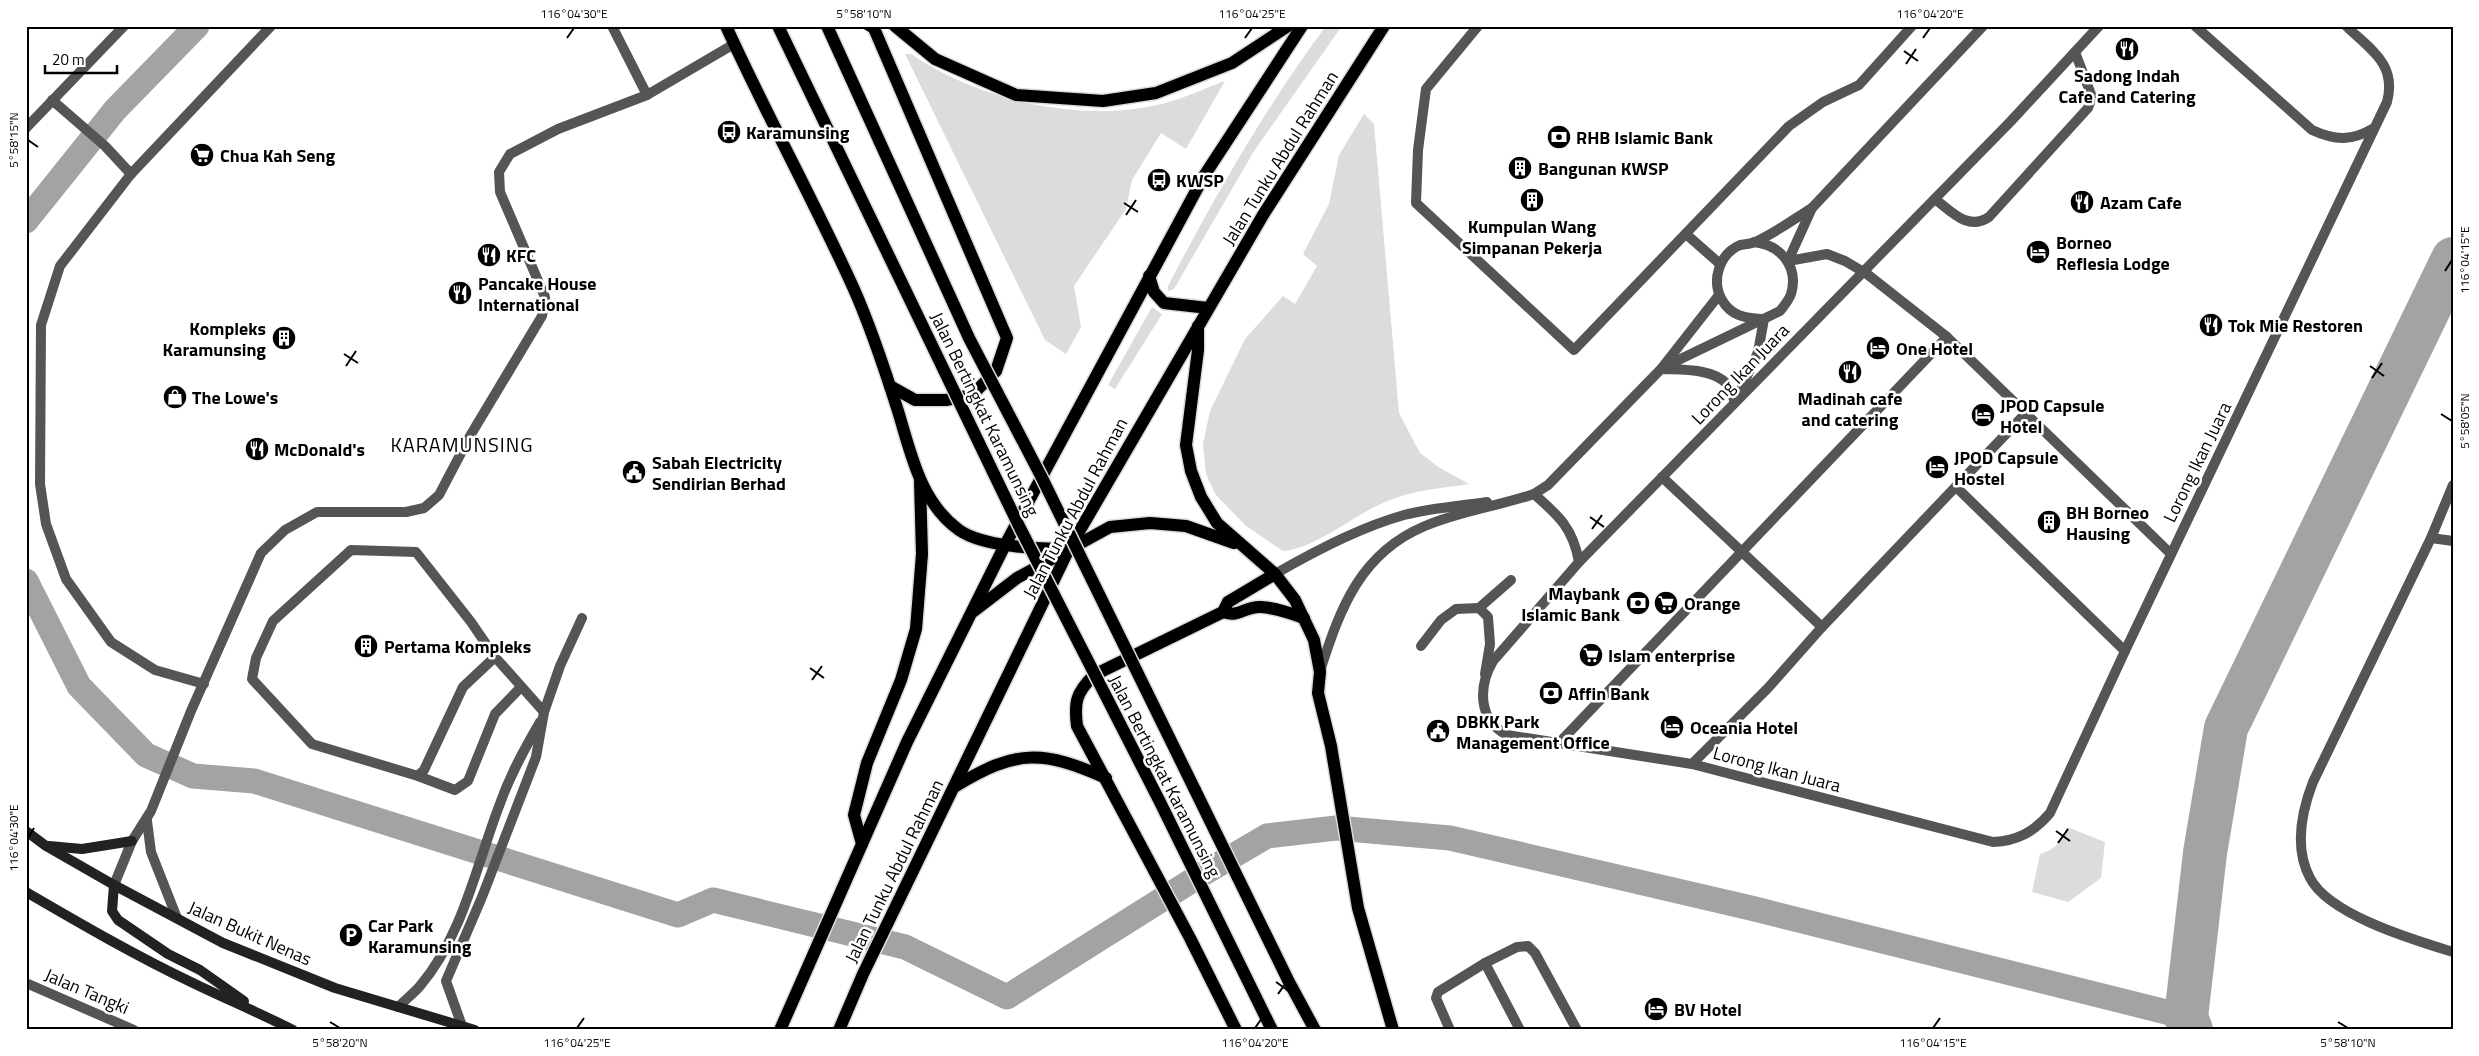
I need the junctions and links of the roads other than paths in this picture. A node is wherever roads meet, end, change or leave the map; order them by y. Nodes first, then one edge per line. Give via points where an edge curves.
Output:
1 (124, 26) edge
2 (271, 26) edge
3 (612, 26) edge
4 (726, 26) edge
5 (778, 26) edge
6 (827, 26) edge
7 (873, 26) edge
8 (895, 26) edge
9 (1288, 26) edge
10 (1302, 26) edge
11 (1384, 26) edge
12 (1478, 26) edge
13 (1912, 26) edge
14 (1983, 26) edge
15 (2099, 26) edge
16 (2195, 26) edge
17 (2346, 26) edge
18 (734, 44) junction
19 (2075, 52) junction
20 (647, 94) junction
21 (52, 100) junction
22 (26, 128) edge
23 (2374, 128) junction
24 (131, 174) junction
25 (1935, 199) junction
26 (1812, 208) junction
27 (1686, 234) junction
28 (1754, 242) junction
29 (1788, 261) junction
30 (1720, 264) junction
31 (1864, 271) junction
32 (1149, 276) junction
33 (1719, 295) junction
34 (1208, 308) junction
35 (1764, 319) junction
36 (1198, 325) junction
37 (1948, 337) junction
38 (1661, 369) junction
39 (890, 386) junction
40 (1735, 402) junction
41 (2026, 413) junction
42 (1662, 477) junction
43 (920, 481) junction
44 (2453, 485) edge
45 (1956, 487) junction
46 (1534, 494) junction
47 (1523, 498) junction
48 (2431, 538) junction
49 (2453, 541) edge
50 (1239, 544) junction
51 (1005, 545) junction
52 (1069, 549) junction
53 (1742, 552) junction
54 (2171, 554) junction
55 (1579, 562) junction
56 (1275, 574) junction
57 (1511, 580) dead end
58 (1479, 608) junction
59 (1223, 612) junction
60 (972, 613) junction
61 (582, 618) dead end
62 (1304, 618) junction
63 (1822, 627) junction
64 (1422, 646) dead end
65 (2125, 651) junction
66 (495, 657) junction
67 (1320, 672) junction
68 (1485, 674) junction
69 (204, 684) junction
70 (521, 687) junction
71 (543, 715) junction
72 (1559, 743) junction
73 (1692, 764) junction
74 (418, 776) junction
75 (1106, 778) junction
76 (956, 786) junction
77 (149, 816) junction
78 (26, 831) edge
79 (132, 841) junction
80 (862, 844) junction
81 (46, 846) junction
82 (114, 885) junction
83 (26, 892) edge
84 (177, 918) junction
85 (2453, 952) edge
86 (1485, 963) junction
87 (26, 983) edge
88 (398, 1007) junction
89 (261, 1013) junction
90 (846, 1014) junction
91 (462, 1026) junction
92 (134, 1030) edge
93 (293, 1030) edge
94 (475, 1030) edge
95 (780, 1030) edge
96 (839, 1030) edge
97 (847, 1030) edge
98 (1236, 1030) edge
99 (1272, 1030) edge
100 (1315, 1030) edge
101 (1393, 1030) edge
102 (1450, 1030) edge
103 (1520, 1030) edge
104 (1577, 1030) edge

1 - 21 street
2 - 24 street
3 - 20 street
4 - 18 main road
5 - 99 main road, Jalan Bertingkat Karamunsing, bridge via 1020,528
6 - 100 main road, Jalan Bertingkat Karamunsing, bridge via 968,338 1041,476
7 - 39 main road via 1007,338 996,371 972,395 946,400 916,400
8 - 9 main road via 935,58 1016,95 1102,101 1156,93 1232,64
10 - 32 main road, Jalan Tunku Abdul Rahman via 1204,176
11 - 34 main road, Jalan Tunku Abdul Rahman via 1292,167
12 - 27 street via 1426,89 1418,150 1416,203 1574,350
13 - 27 street via 1859,85 1823,102 1789,126
14 - 26 street
15 - 19 street, Lorong Ikan Juara
16 - 23 street via 2312,130 2344,140 2361,136
17 - 23 street, Lorong Ikan Juara via 2388,70 2390,91
18 - 20 street
18 - 39 main road via 854,288
19 - 25 street, Lorong Ikan Juara
19 - 25 street via 2092,97 2088,108 1989,217 1981,222 1963,220
20 - 69 street via 558,129 510,154 499,172 500,192 544,297 542,316 470,436 439,495 424,508 406,512 317,512 285,530 261,553
21 - 22 street
21 - 24 street via 105,146
23 - 54 street, Lorong Ikan Juara
24 - 69 street via 60,266 42,325 39,440 42,500 46,524 66,579 111,642 155,670
25 - 31 street, Lorong Ikan Juara
26 - 28 street
26 - 29 street
27 - 30 street
28 - 29 street via 1771,246
28 - 30 street via 1740,245
29 - 31 street via 1827,254
29 - 35 street via 1794,278 1791,296 1780,311
30 - 33 street via 1717,278
31 - 37 street
31 - 40 street, Lorong Ikan Juara
32 - 34 main road via 1154,292 1164,303
32 - 51 main road, Jalan Tunku Abdul Rahman
33 - 35 street via 1735,314
33 - 38 street
34 - 36 main road, Jalan Tunku Abdul Rahman
35 - 38 street
35 - 40 street via 1758,352
36 - 50 main road via 1198,350 1186,444 1191,471 1217,524
36 - 52 main road, Jalan Tunku Abdul Rahman
37 - 41 street
37 - 53 street
38 - 40 street via 1697,371 1714,376 1726,384
38 - 46 street via 1548,485
39 - 43 main road
40 - 42 street, Lorong Ikan Juara
41 - 45 street
41 - 54 street
42 - 53 street
42 - 55 street, Lorong Ikan Juara
43 - 51 main road via 932,502 960,530
43 - 80 main road via 922,554 916,629 901,680 867,763 854,816
44 - 48 street
45 - 63 street
45 - 65 street
46 - 47 street
46 - 55 street via 1557,514 1575,540
47 - 56 street via 1406,514 1384,521
47 - 67 street via 1424,526 1381,553 1368,566 1342,609
48 - 49 street
48 - 85 street via 2313,782 2302,809 2300,840 2310,879 2321,893 2367,922
50 - 52 main road via 1186,526 1150,523 1110,527
50 - 56 main road
51 - 52 main road
51 - 60 main road, Jalan Tunku Abdul Rahman
52 - 60 main road via 1017,578
52 - 76 main road, Jalan Tunku Abdul Rahman
53 - 63 street
53 - 72 street
54 - 65 street, Lorong Ikan Juara
55 - 68 street, Lorong Ikan Juara
56 - 59 main road via 1228,602
56 - 62 main road
57 - 58 street
58 - 64 street via 1456,609 1441,620
58 - 68 street via 1488,617 1490,644
59 - 62 main road via 1233,615 1259,607 1283,610
59 - 75 main road via 1094,676 1084,685 1076,699 1077,726
60 - 80 main road, Jalan Tunku Abdul Rahman via 907,742
61 - 71 street via 560,666
62 - 67 main road via 1314,640
63 - 73 street via 1768,688
65 - 73 street, Lorong Ikan Juara via 2050,813 2040,825 2008,842 1984,840
66 - 70 street
66 - 74 street via 463,687 424,770
66 - 74 street via 472,622 416,552 351,550 272,621 256,658 252,679 312,744
67 - 101 main road via 1318,693 1331,746 1358,908
68 - 72 street, Lorong Ikan Juara via 1484,707 1491,724 1507,735
69 - 77 street
70 - 71 street
70 - 74 street via 495,714 468,781 455,790
71 - 88 street via 520,755 445,949 420,986
71 - 91 street via 536,757 446,981
72 - 73 street, Lorong Ikan Juara
75 - 76 main road via 1073,764 1042,756 992,766
75 - 98 main road
76 - 90 main road, Jalan Tunku Abdul Rahman
77 - 79 street
77 - 84 street via 150,852
78 - 81 main road, Jalan Bukit Nenas
79 - 81 main road via 82,849
79 - 82 street
80 - 95 main road, Jalan Tunku Abdul Rahman
81 - 82 main road, Jalan Bukit Nenas
82 - 84 main road, Jalan Bukit Nenas
82 - 89 main road via 112,911 118,920 168,954 200,970
83 - 89 main road via 192,983
84 - 88 main road, Jalan Bukit Nenas via 223,943 317,981
86 - 102 street via 1438,992 1436,998
86 - 103 street
86 - 104 street via 1517,947 1528,946 1535,953
87 - 92 street, Jalan Tangki
88 - 91 main road, Jalan Bukit Nenas
89 - 93 main road
90 - 96 main road, Jalan Tunku Abdul Rahman
90 - 97 main road
91 - 94 main road, Jalan Bukit Nenas

